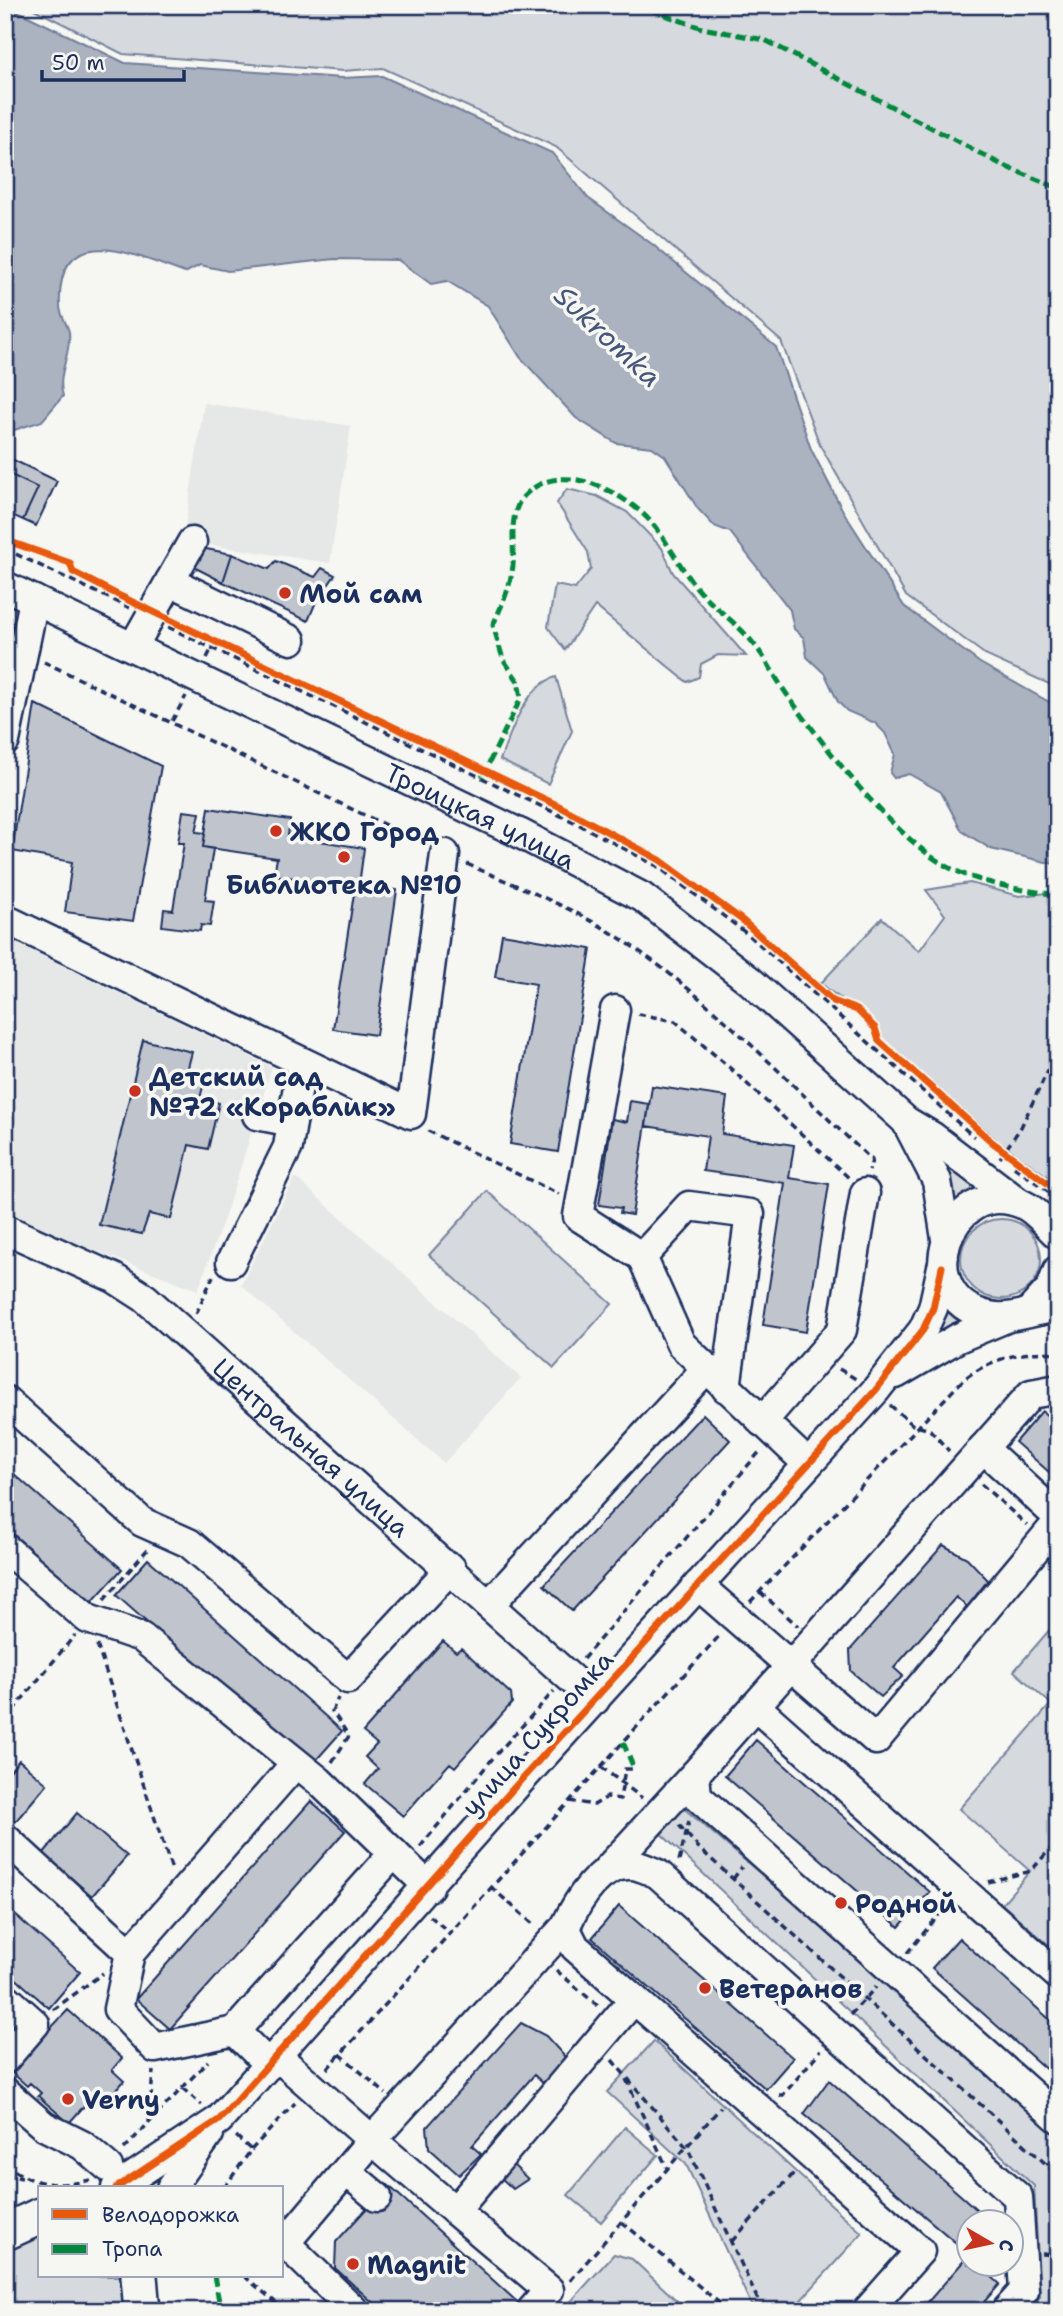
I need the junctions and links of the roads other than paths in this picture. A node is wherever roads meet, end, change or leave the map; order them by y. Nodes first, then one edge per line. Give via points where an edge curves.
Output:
1 (192, 542) dead end
2 (5, 586) edge
3 (34, 600) junction
4 (157, 600) junction
5 (291, 640) dead end
6 (133, 647) junction
7 (5, 741) edge
8 (445, 854) dead end
9 (5, 919) edge
10 (615, 1010) road end
11 (302, 1062) junction
12 (257, 1115) dead end
13 (906, 1121) junction
14 (292, 1122) junction
15 (864, 1193) road end
16 (1018, 1202) junction
17 (5, 1229) edge
18 (1056, 1237) edge
19 (946, 1239) junction
20 (642, 1257) junction
21 (231, 1262) dead end
22 (942, 1267) junction
23 (1058, 1270) edge
24 (1058, 1308) edge
25 (1018, 1315) junction
26 (716, 1378) junction
27 (1058, 1389) edge
28 (875, 1391) junction
29 (5, 1400) edge
30 (768, 1428) junction
31 (983, 1448) junction
32 (808, 1464) junction
33 (1053, 1526) edge
34 (5, 1548) edge
35 (451, 1568) junction
36 (698, 1585) junction
37 (489, 1605) junction
38 (789, 1666) junction
39 (595, 1700) junction
40 (755, 1706) junction
41 (296, 1763) junction
42 (696, 1785) junction
43 (5, 1838) edge
44 (399, 1859) junction
45 (606, 1871) junction
46 (429, 1887) junction
47 (565, 1927) junction
48 (130, 1953) junction
49 (1058, 1975) edge
50 (5, 1997) edge
51 (634, 1999) junction
52 (235, 2031) junction
53 (5, 2059) edge
54 (273, 2061) junction
55 (5, 2092) edge
56 (1058, 2118) edge
57 (219, 2120) junction
58 (372, 2140) junction
59 (346, 2171) junction
60 (112, 2177) edge
61 (171, 2186) edge
62 (377, 2197) dead end
63 (455, 2211) junction
64 (355, 2311) edge
65 (531, 2311) edge
66 (867, 2311) edge
67 (1006, 2311) edge

1 - 4 street
2 - 3 street, Троицкая улица
3 - 6 street, Троицкая улица
3 - 7 street
4 - 5 street
4 - 6 street
6 - 13 street, Троицкая улица via 642,897 749,980
8 - 11 street via 411,1114
9 - 11 street
10 - 20 street via 578,1216
11 - 14 street
12 - 14 street
13 - 16 street, Троицкая улица
13 - 19 street, Троицкая улица via 937,1181
14 - 21 street via 288,1147
15 - 30 street via 842,1330 820,1353
16 - 18 street, Троицкая улица via 1036,1212
16 - 19 street via 994,1201 971,1209
17 - 35 street, Центральная улица via 114,1278 145,1297
19 - 22 street, улица Сукромка
20 - 26 street via 681,1344
20 - 26 street via 689,1206 750,1214
22 - 25 street via 947,1281 969,1307 979,1313
22 - 28 street, улица Сукромка via 923,1331
23 - 25 street via 1051,1287
24 - 25 street
25 - 28 street, улица Сукромка via 958,1338
26 - 30 street
26 - 37 street
27 - 31 street via 1031,1394
28 - 32 street, улица Сукромка
29 - 35 street via 142,1522 189,1543 348,1679
30 - 32 street
31 - 33 street
31 - 38 street
32 - 36 street, улица Сукромка
33 - 38 street via 876,1740
34 - 41 street via 88,1619 141,1637
35 - 37 street, Центральная улица
36 - 38 street
36 - 39 street, улица Сукромка
37 - 39 street, Центральная улица
38 - 40 street
39 - 46 street, улица Сукромка
40 - 42 street
40 - 49 street
41 - 44 street
41 - 48 street
42 - 45 street via 659,1812
42 - 56 street via 892,1971
43 - 48 street
44 - 46 street
44 - 52 street
45 - 47 street via 577,1903
45 - 67 street via 631,1864 658,1874 1018,2197 1024,2291
46 - 54 street, улица Сукромка
47 - 51 street via 575,1947
47 - 58 street
48 - 52 street via 118,2009 155,2048
50 - 53 street via 35,2024
51 - 63 street
51 - 66 street via 920,2251
52 - 54 street
54 - 57 street, улица Сукромка
54 - 58 street
55 - 60 street via 44,2126 82,2145
57 - 60 street, улица Сукромка
57 - 61 street
58 - 59 street
58 - 63 street
59 - 62 street
59 - 64 street via 285,2243
63 - 65 street via 549,2290

